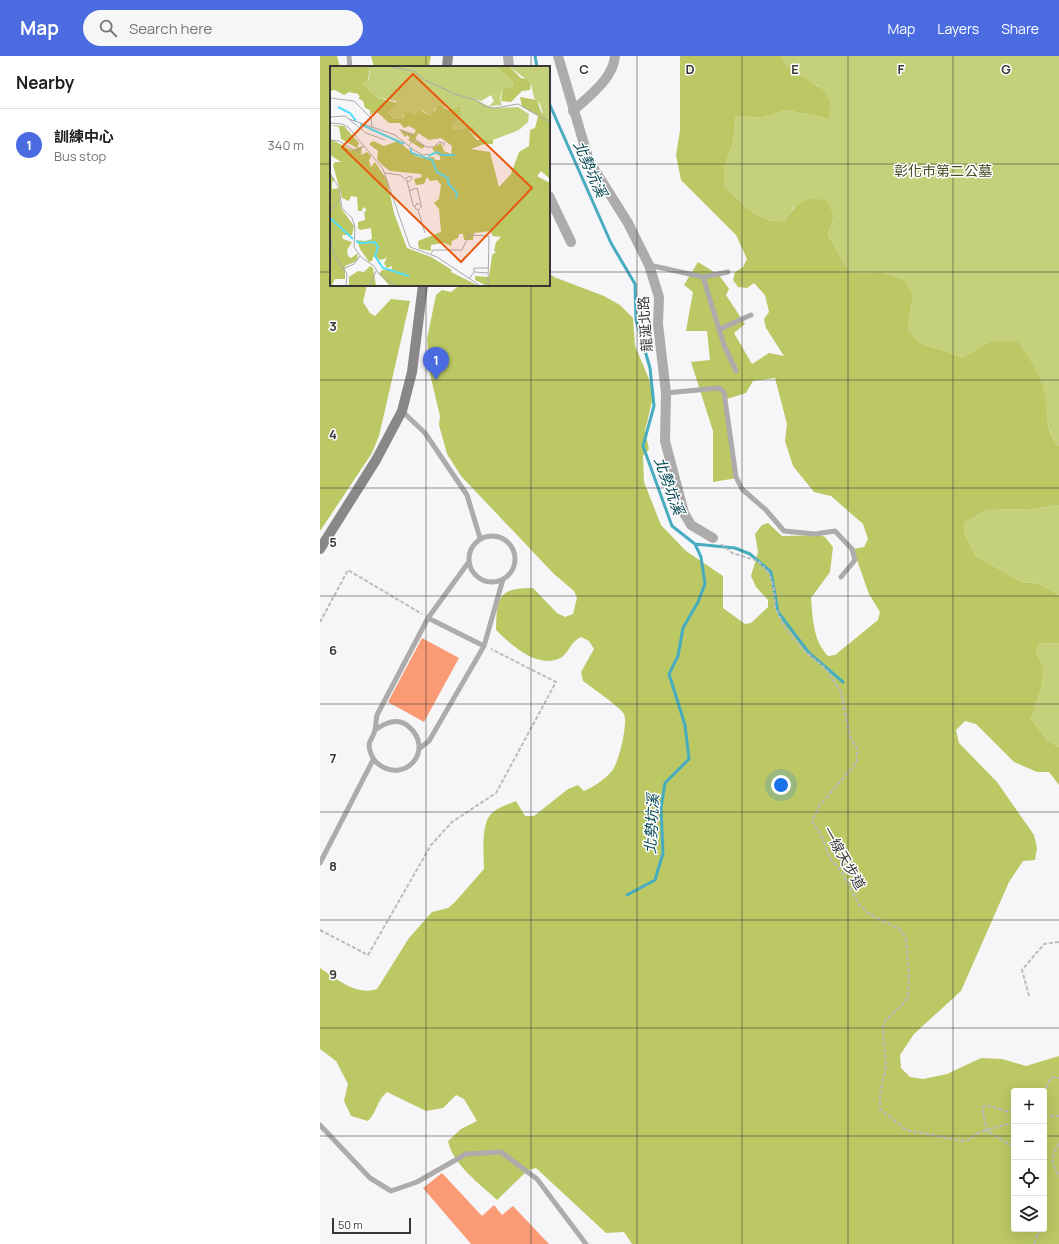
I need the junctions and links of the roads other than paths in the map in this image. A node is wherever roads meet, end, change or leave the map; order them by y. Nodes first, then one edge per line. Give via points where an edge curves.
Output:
1 (349, 56) edge
2 (448, 56) edge
3 (508, 56) edge
4 (558, 56) edge
5 (615, 56) edge
6 (350, 66) edge
7 (447, 66) edge
8 (509, 66) edge
9 (573, 111) junction
10 (550, 198) edge
11 (571, 242) dead end
12 (649, 265) junction
13 (728, 272) dead end
14 (703, 277) junction
15 (423, 286) edge
16 (752, 315) dead end
17 (720, 329) junction
18 (736, 370) dead end
19 (666, 393) junction
20 (402, 411) junction
21 (480, 538) junction
22 (713, 538) road end
23 (320, 550) edge
24 (468, 563) junction
25 (841, 578) dead end
26 (503, 579) junction
27 (428, 618) junction
28 (484, 646) junction
29 (375, 730) junction
30 (420, 748) junction
31 (373, 760) junction
32 (320, 863) edge
33 (320, 1125) edge
34 (586, 1244) edge

1 - 6 lane
2 - 7 main road
3 - 8 street
4 - 9 street, 龍涎北路
5 - 9 street via 606,79
9 - 12 street, 龍涎北路 via 589,162 628,223
10 - 11 street
12 - 14 lane
12 - 19 street, 龍涎北路 via 659,297 658,324
13 - 14 lane
14 - 17 lane
15 - 20 main road via 412,372
16 - 17 lane
17 - 18 lane via 724,345
19 - 22 street, 龍涎北路 via 664,441 684,513 690,525
19 - 25 lane via 719,388 724,392 736,477 742,489 766,510 784,531 815,534 835,531 852,549 855,560
20 - 21 lane via 425,433 467,495
20 - 23 main road via 376,460
21 - 24 lane via 470,548
21 - 26 lane via 495,535 508,541 515,554 513,569
24 - 26 lane via 475,576 489,582
24 - 27 lane
26 - 28 lane
27 - 28 lane
27 - 29 lane via 377,715
28 - 30 lane via 429,741
29 - 30 lane via 388,722 404,722 416,732
29 - 31 lane via 369,745
30 - 31 lane via 414,762 401,771 385,770
31 - 32 lane
33 - 34 lane via 370,1178 391,1191 417,1182 466,1154 501,1152 537,1180

